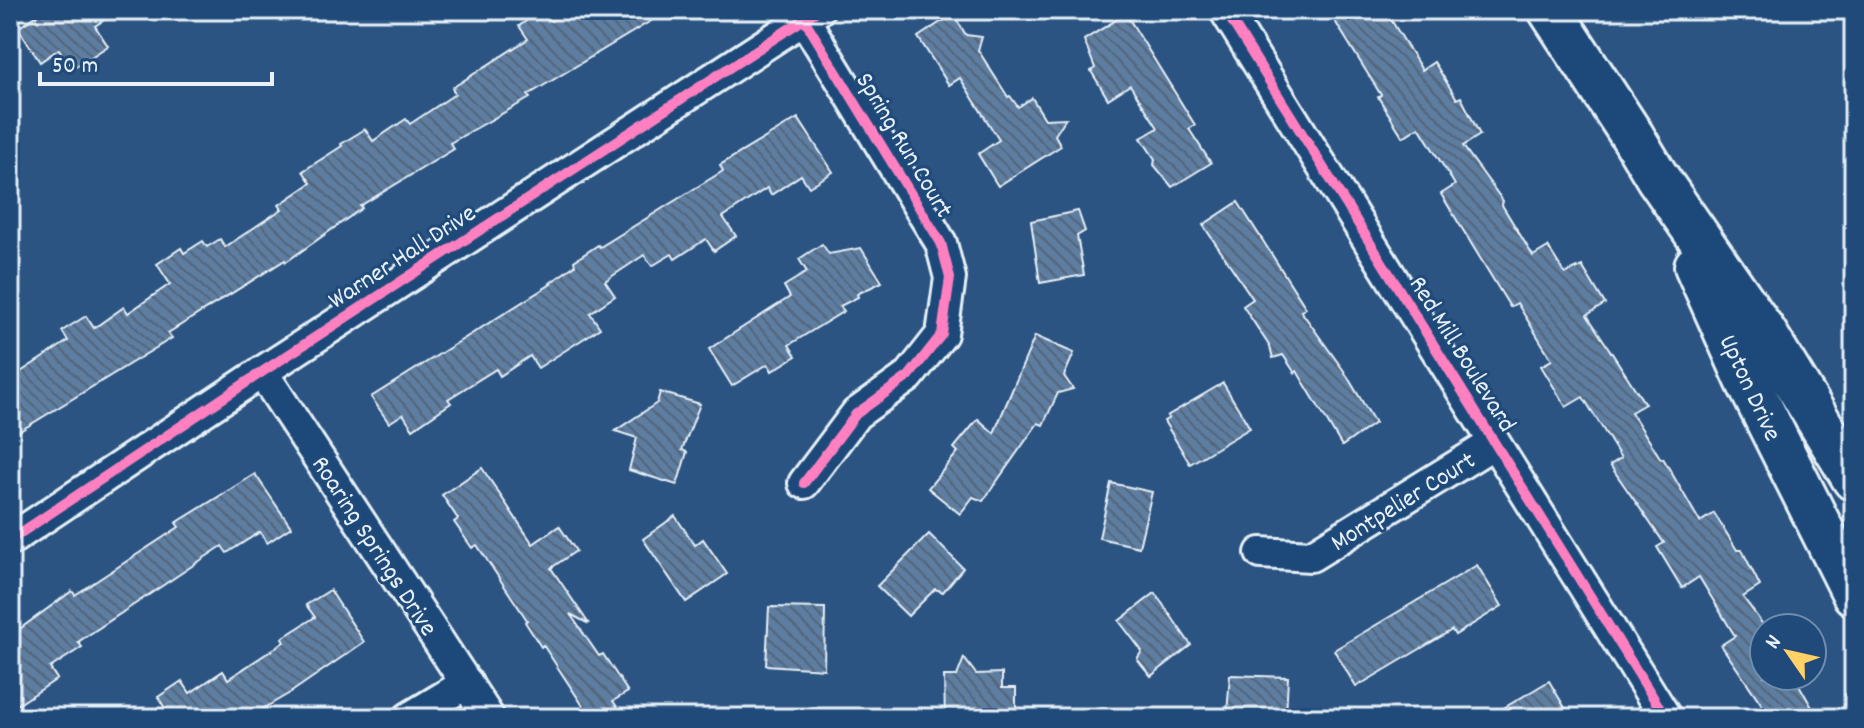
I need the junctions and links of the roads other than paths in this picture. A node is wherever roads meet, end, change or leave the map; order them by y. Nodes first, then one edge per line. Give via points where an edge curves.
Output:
1 (1225, 10) edge
2 (1550, 10) edge
3 (811, 14) edge
4 (1657, 177) junction
5 (262, 372) junction
6 (1494, 443) junction
7 (1854, 479) edge
8 (804, 483) dead end
9 (10, 540) edge
10 (1261, 553) dead end
11 (1854, 594) edge
12 (467, 683) junction
13 (409, 718) edge
14 (489, 718) edge
15 (1666, 718) edge

1 - 6 street, Red Mill Boulevard
2 - 4 main road, Upton Drive
3 - 5 street, Warner Hall Drive
3 - 8 street, Spring Run Court via 941,243 950,278 942,334 909,376 856,414
4 - 7 main road, Upton Drive via 1765,333
4 - 11 main road, Upton Drive via 1747,380
5 - 9 street, Warner Hall Drive
5 - 12 street, Roaring Springs Drive
6 - 10 street, Montpelier Court via 1311,556
6 - 15 street, Red Mill Boulevard
12 - 13 street
12 - 14 street, Roaring Springs Drive

